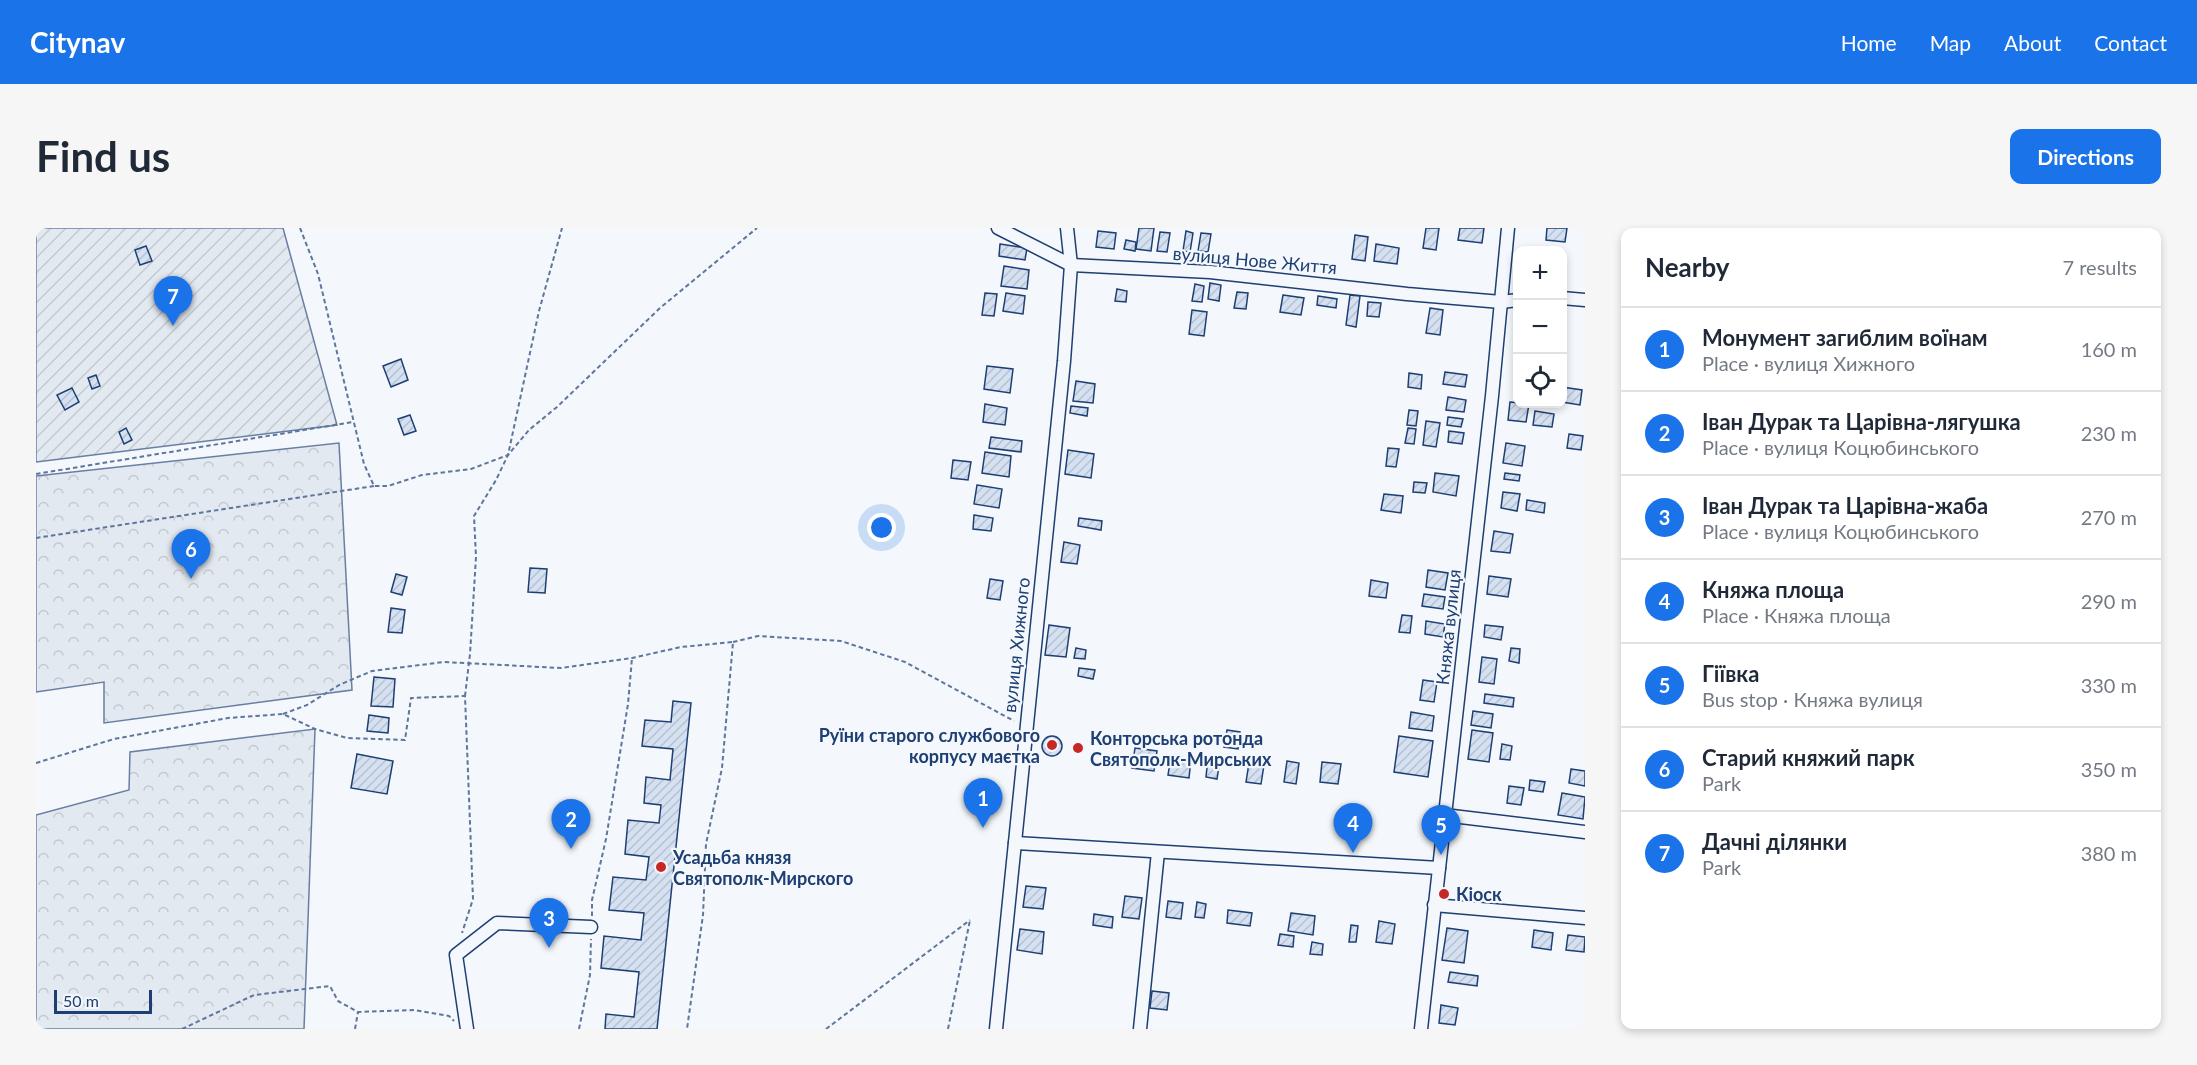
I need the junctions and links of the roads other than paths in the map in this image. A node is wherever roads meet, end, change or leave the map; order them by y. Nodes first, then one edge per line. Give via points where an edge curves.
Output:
1 (998, 228) edge
2 (1067, 228) edge
3 (1508, 228) edge
4 (1071, 265) junction
5 (1567, 298) edge
6 (1585, 300) edge
7 (1513, 301) edge
8 (1501, 302) junction
9 (1444, 815) junction
10 (1585, 832) edge
11 (1015, 843) junction
12 (1158, 852) junction
13 (1439, 868) junction
14 (1434, 905) junction
15 (1585, 918) edge
16 (591, 927) road end
17 (467, 1029) edge
18 (996, 1029) edge
19 (1140, 1029) edge
20 (1421, 1029) edge

1 - 4 street, вулиця Нове Життя
2 - 4 street, вулиця Хижного
3 - 8 street, Княжа вулиця
4 - 8 street, вулиця Нове Життя via 1210,272
4 - 11 street, вулиця Хижного
5 - 6 street
7 - 8 street, вулиця Нове Життя
8 - 9 street, Княжа вулиця
9 - 10 street
9 - 13 street, Княжа вулиця
11 - 12 street
11 - 18 street, вулиця Хижного
12 - 13 street
12 - 19 street
13 - 14 street, Княжа вулиця
14 - 15 street
14 - 20 street, Княжа вулиця
16 - 17 street via 497,923 456,955

